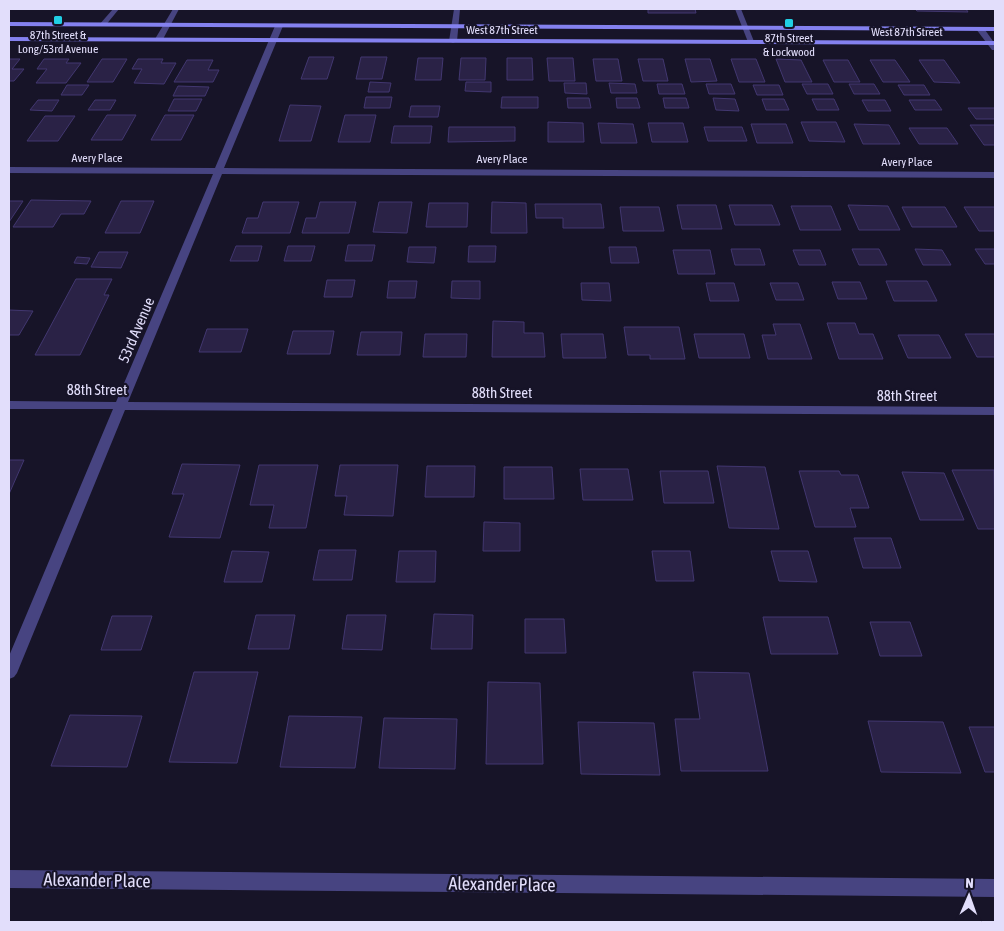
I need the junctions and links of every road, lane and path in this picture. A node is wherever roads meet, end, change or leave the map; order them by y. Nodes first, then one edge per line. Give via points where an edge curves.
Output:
1 (116, 9) edge
2 (176, 9) edge
3 (457, 9) edge
4 (738, 9) edge
5 (9, 24) edge
6 (103, 25) junction
7 (167, 25) junction
8 (278, 26) junction
9 (455, 27) junction
10 (746, 28) junction
11 (980, 29) junction
12 (995, 29) edge
13 (9, 39) edge
14 (159, 40) junction
15 (273, 40) junction
16 (453, 41) junction
17 (752, 42) junction
18 (994, 45) edge
19 (9, 170) edge
20 (218, 171) junction
21 (995, 175) edge
22 (9, 405) edge
23 (121, 405) junction
24 (995, 412) edge
25 (9, 673) edge
26 (9, 879) edge
27 (995, 888) edge

1 - 6 street
2 - 7 street
3 - 9 street
4 - 10 street
5 - 6 main road, West 87th Street
6 - 7 main road, West 87th Street
7 - 8 main road, West 87th Street
7 - 14 street
8 - 9 main road, West 87th Street
8 - 15 street, 53rd Avenue
9 - 10 main road, West 87th Street
9 - 16 street
10 - 11 main road, West 87th Street
10 - 17 street
11 - 12 main road, West 87th Street
11 - 18 street
13 - 14 main road, West 87th Street
14 - 15 main road, West 87th Street
15 - 16 main road, West 87th Street
15 - 20 street, 53rd Avenue
16 - 17 main road, West 87th Street
17 - 18 main road, West 87th Street
19 - 20 street, Avery Place
20 - 21 street, Avery Place
20 - 23 street, 53rd Avenue
22 - 23 street, 88th Street
23 - 24 street, 88th Street
23 - 25 street, 53rd Avenue
26 - 27 street, Alexander Place

